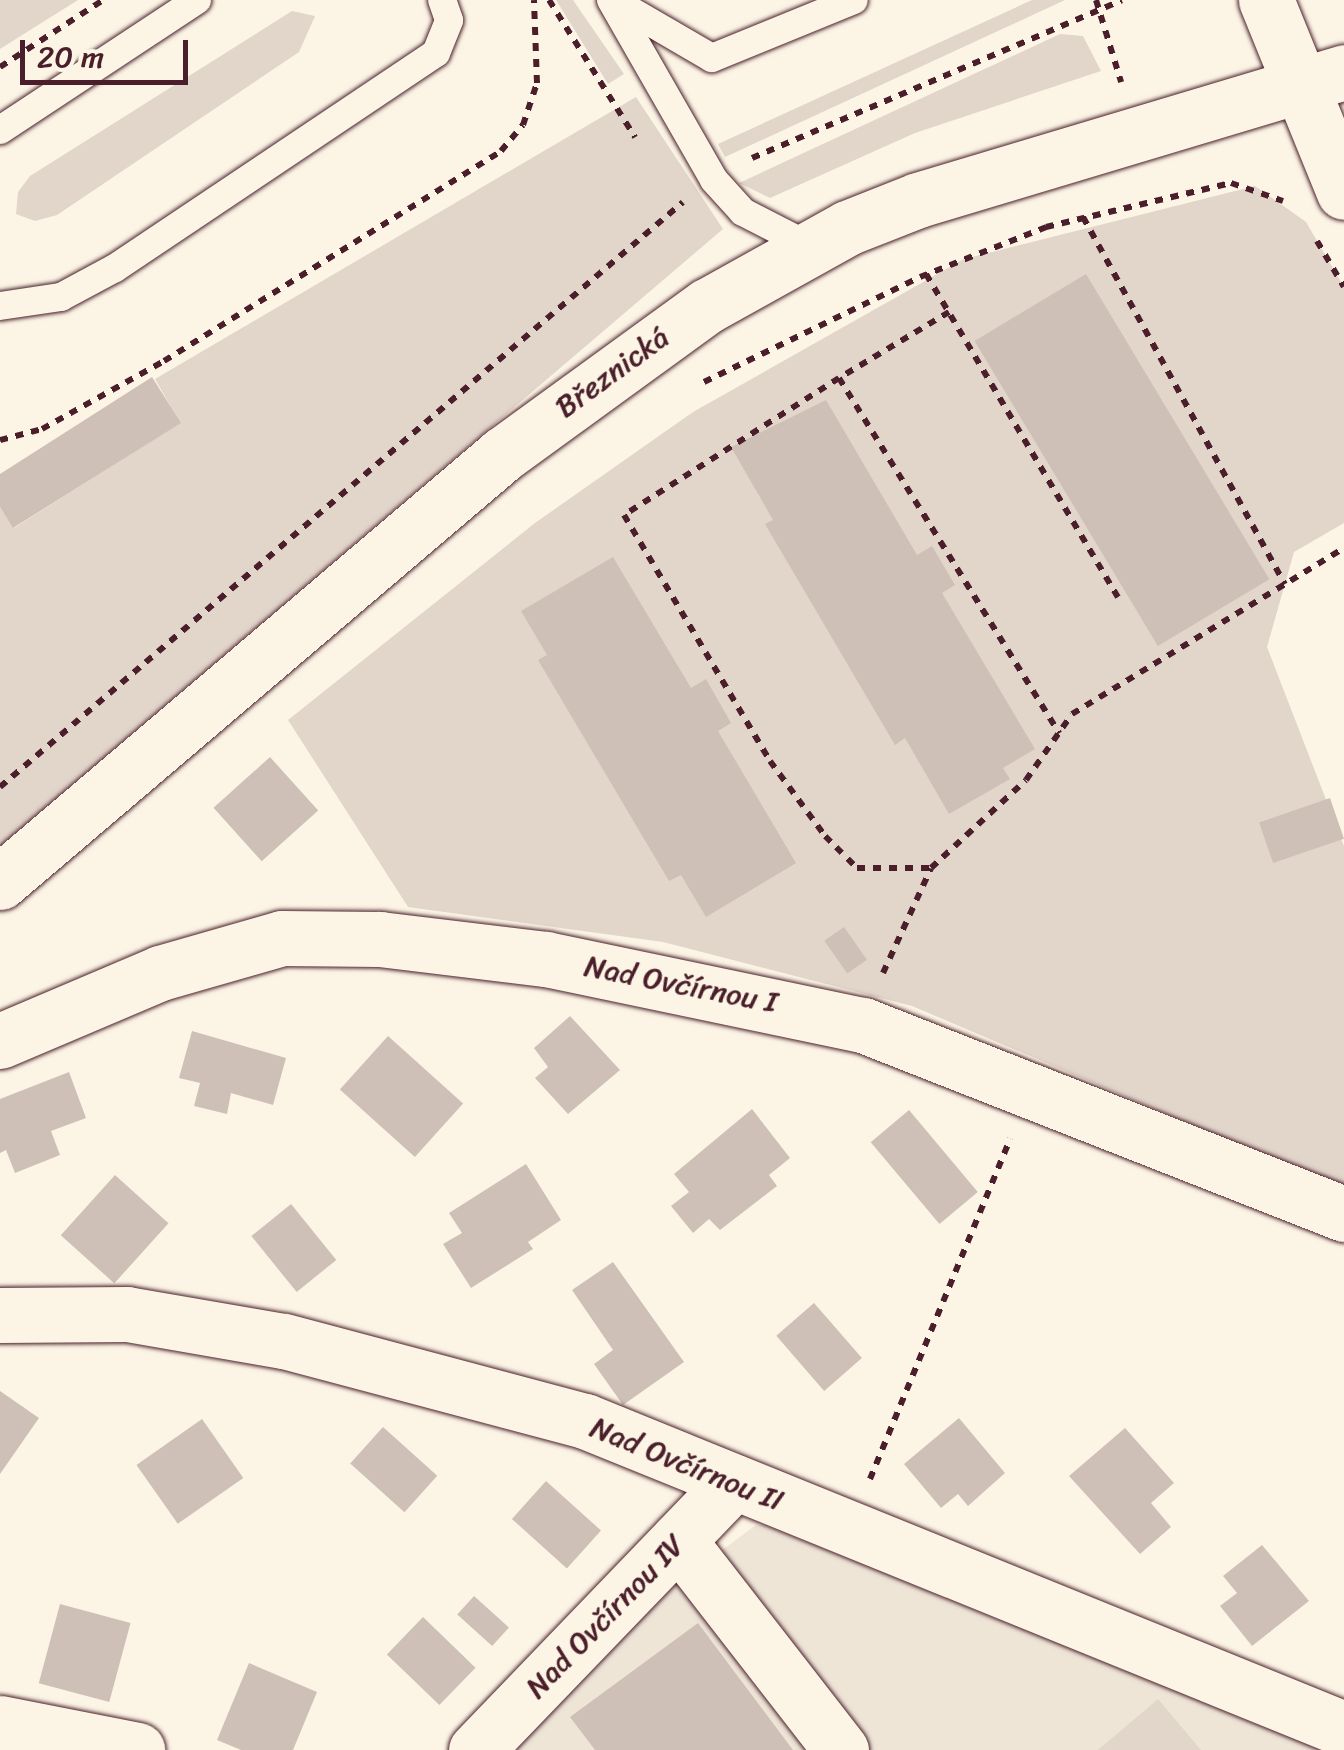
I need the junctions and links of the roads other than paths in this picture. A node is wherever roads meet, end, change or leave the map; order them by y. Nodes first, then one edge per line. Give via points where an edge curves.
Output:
1 (197, 0) edge
2 (442, 0) edge
3 (612, 0) edge
4 (854, 0) edge
5 (1266, 0) edge
6 (1323, 78) edge
7 (0, 130) edge
8 (1325, 207) edge
9 (811, 247) junction
10 (0, 306) edge
11 (0, 882) edge
12 (0, 1041) edge
13 (1344, 1214) edge
14 (0, 1314) edge
15 (734, 1482) junction
16 (678, 1540) junction
17 (0, 1723) edge
18 (1344, 1729) edge
19 (136, 1750) edge
20 (476, 1750) edge
21 (841, 1750) edge

1 - 7 lane
2 - 10 lane via 449,20 436,53 115,268 60,297
3 - 4 lane via 712,58
3 - 9 lane via 714,180 743,212
5 - 6 street
6 - 8 street
6 - 9 street, Březnická via 991,175
9 - 11 street, Březnická via 651,342 541,424
12 - 13 street, Nad Ovčírnou I via 222,952 329,936 605,968 863,1025
14 - 15 street, Nad Ovčírnou II via 127,1314 284,1341 586,1421
15 - 16 street, Nad Ovčírnou IV
15 - 18 street, Nad Ovčírnou II
16 - 20 street, Nad Ovčírnou IV
16 - 21 street
17 - 19 street

